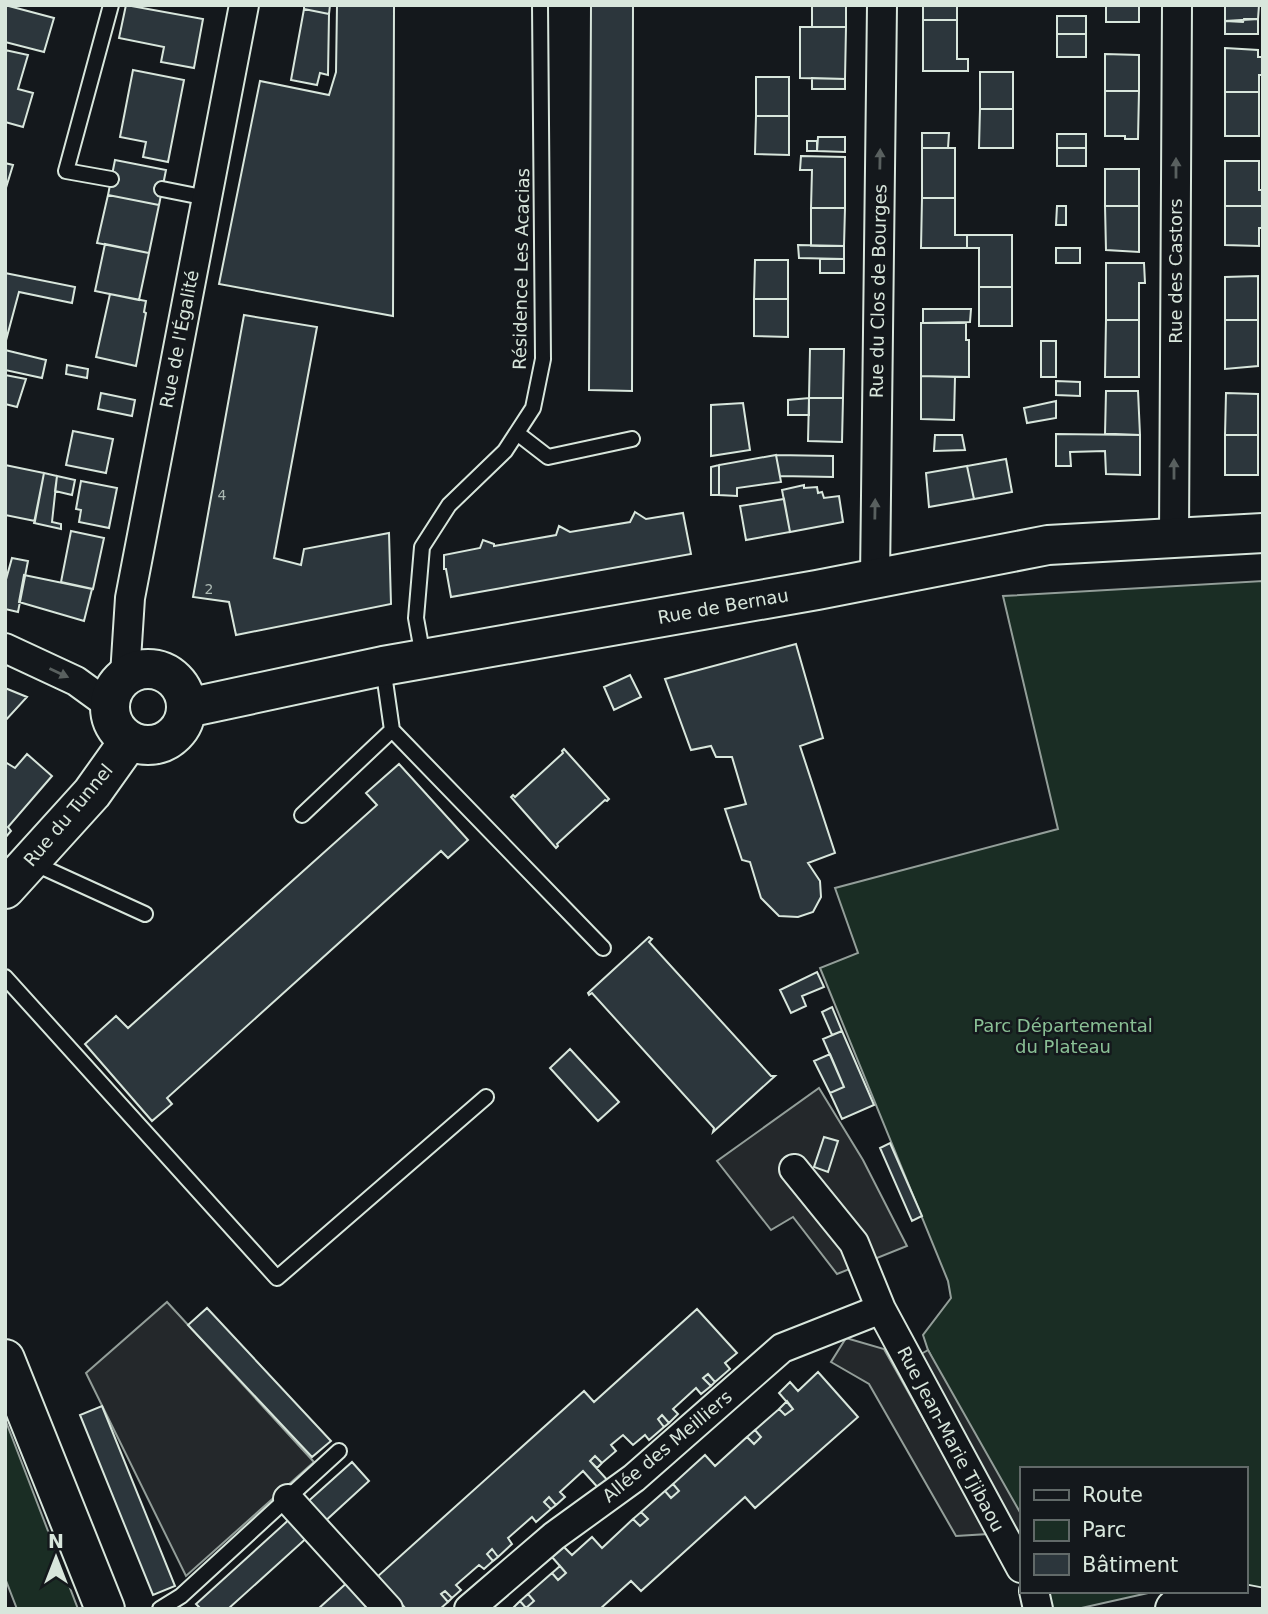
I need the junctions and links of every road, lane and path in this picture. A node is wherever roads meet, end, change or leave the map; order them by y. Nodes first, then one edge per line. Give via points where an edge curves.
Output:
1 (111, 5) edge
2 (244, 5) edge
3 (540, 5) edge
4 (882, 5) edge
5 (1177, 5) edge
6 (111, 179) dead end
7 (162, 189) dead end
8 (207, 198) junction
9 (517, 433) junction
10 (632, 439) dead end
11 (1263, 533) edge
12 (1174, 537) junction
13 (875, 578) junction
14 (5, 648) edge
15 (424, 659) junction
16 (383, 666) junction
17 (117, 690) junction
18 (187, 708) junction
19 (392, 730) junction
20 (129, 741) junction
21 (302, 815) dead end
22 (18, 875) edge
23 (145, 914) dead end
24 (603, 948) dead end
25 (5, 977) edge
26 (486, 1097) dead end
27 (794, 1169) dead end
28 (881, 1309) junction
29 (5, 1359) edge
30 (339, 1451) dead end
31 (288, 1499) junction
32 (1020, 1566) edge
33 (1263, 1608) edge
34 (105, 1609) edge
35 (160, 1609) edge
36 (388, 1609) edge
37 (469, 1609) edge
38 (1175, 1609) edge

1 - 6 lane via 66,171
2 - 8 street, Rue de l'Égalité
3 - 9 lane, Résidence Les Acacias via 542,359 533,408
13 -> 4 street, Rue du Clos de Bourges
12 -> 5 street, Rue des Castors
7 - 8 lane
8 - 17 street, Rue de l'Égalité via 130,598
9 - 10 lane via 548,457
9 - 15 lane, Résidence Les Acacias via 505,451 449,505 422,547 416,618
11 - 12 street, Rue de Bernau
12 - 13 street, Rue de Bernau via 1048,545
13 - 15 street, Rue de Bernau
14 -> 17 street via 76,681
15 - 16 street, Rue de Bernau
16 - 18 street, Rue de Bernau
16 - 19 lane
17 - 18 street via 137,670 160,670 180,685
17 - 20 street via 114,726
18 - 20 street via 184,721 167,741 141,745
19 - 21 lane
19 - 24 lane
20 - 22 street, Rue du Tunnel via 92,793
22 - 23 lane
25 - 26 lane via 277,1278
27 - 28 street, Rue Jean-Marie Tjibaou via 854,1243
28 - 32 street, Rue Jean-Marie Tjibaou
28 - 37 street, Allée des Meilliers via 782,1348 634,1478 554,1536
29 - 34 street
30 - 31 lane
31 - 35 lane via 181,1596
31 - 36 street
33 - 38 street via 1237,1603

